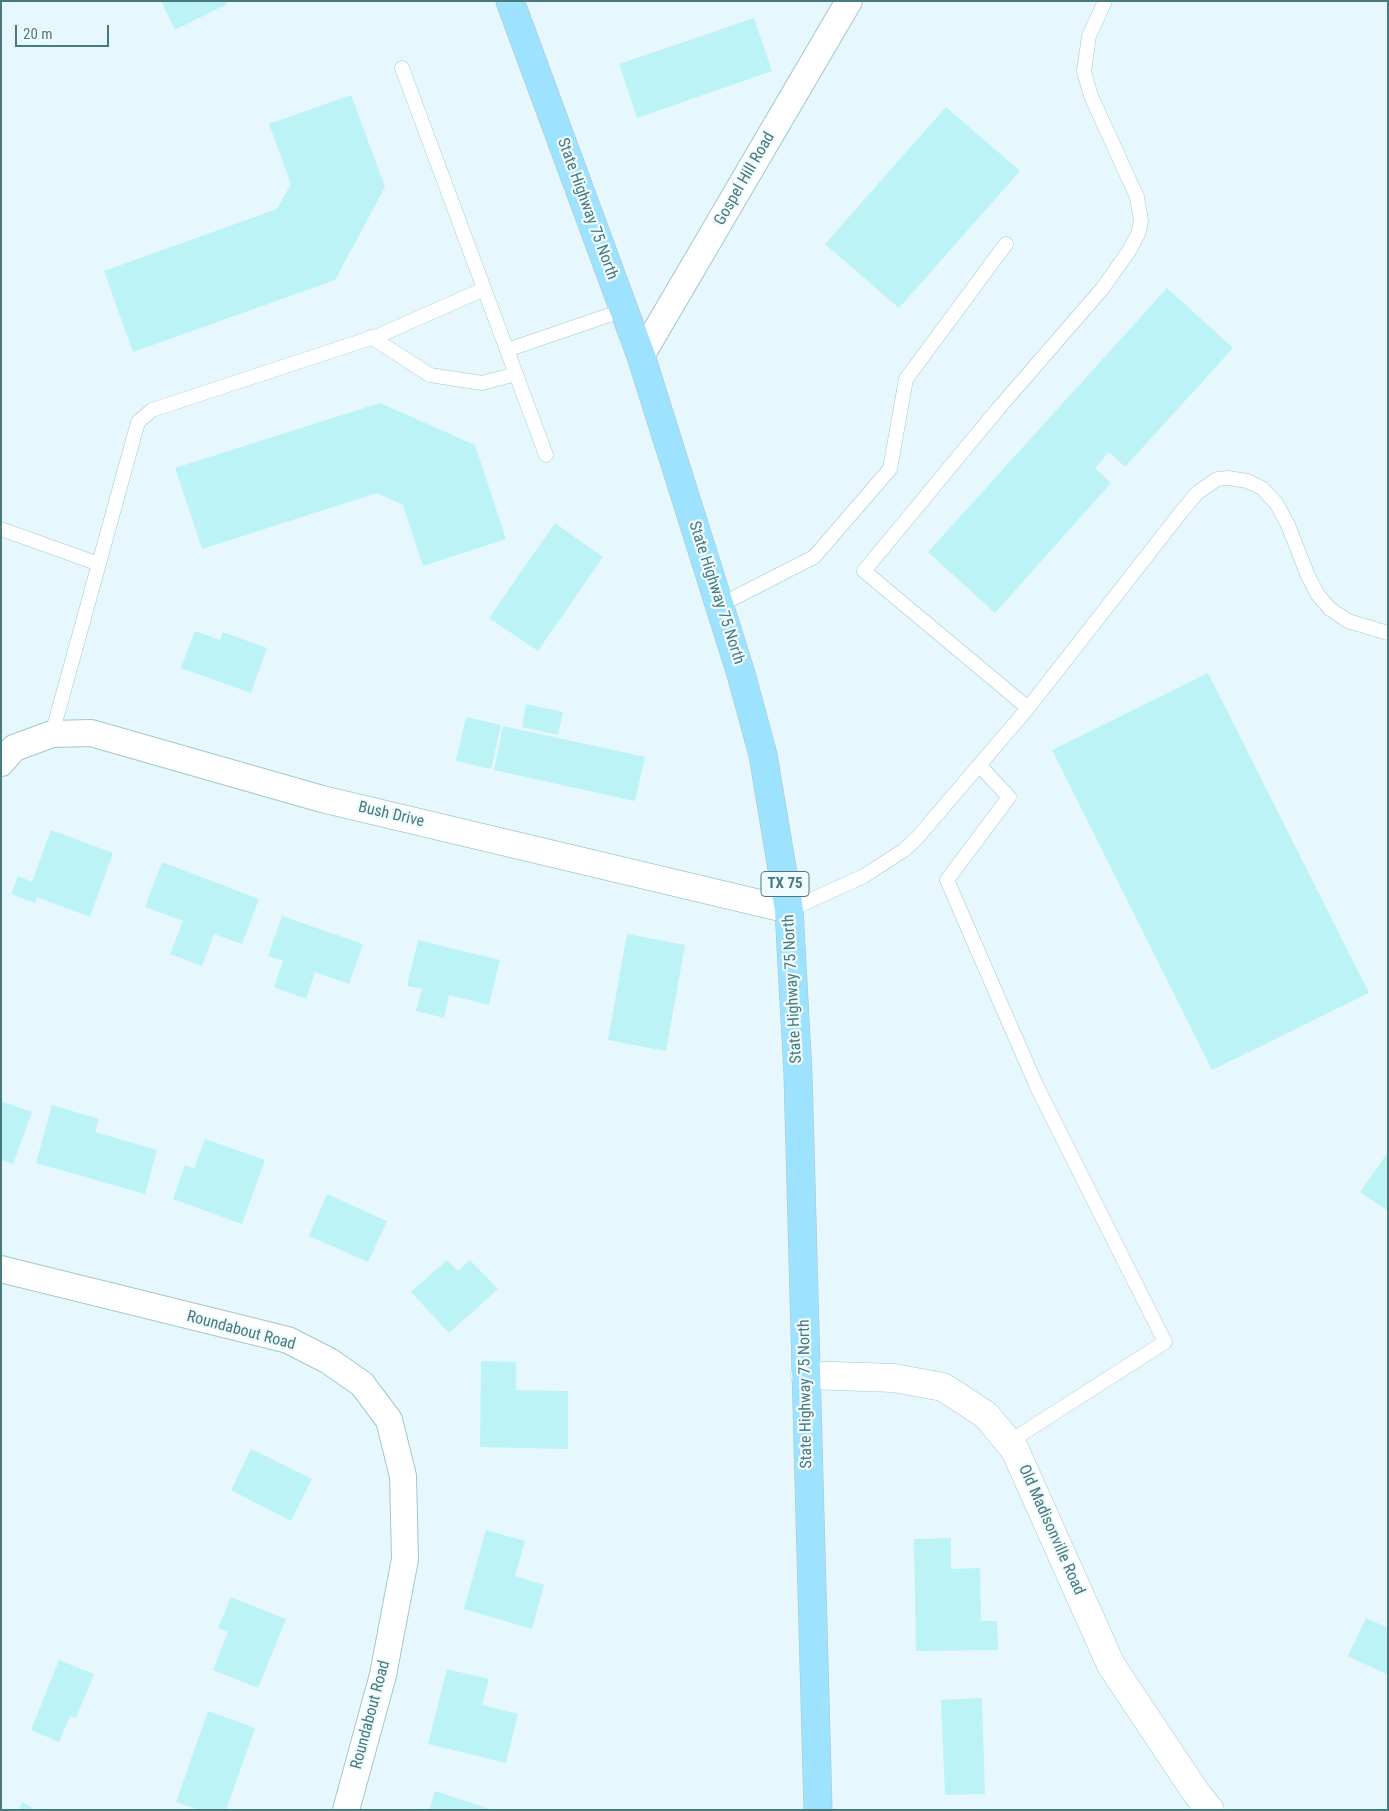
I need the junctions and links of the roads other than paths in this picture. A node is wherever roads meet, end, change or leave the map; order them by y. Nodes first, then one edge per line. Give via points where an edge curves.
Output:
1 (510, 1) edge
2 (849, 1) edge
3 (1105, 1) edge
4 (402, 68) dead end
5 (1006, 244) dead end
6 (484, 289) junction
7 (624, 310) junction
8 (372, 337) junction
9 (507, 350) junction
10 (641, 356) junction
11 (516, 374) junction
12 (546, 454) dead end
13 (1, 529) edge
14 (98, 564) junction
15 (720, 605) junction
16 (1388, 633) edge
17 (1028, 708) junction
18 (52, 734) junction
19 (1, 763) edge
20 (979, 765) junction
21 (789, 910) junction
22 (1, 1269) edge
23 (805, 1375) junction
24 (1009, 1442) junction
25 (346, 1810) edge
26 (818, 1810) edge
27 (1210, 1810) edge

1 - 7 main road, State Highway 75 North / TX 75
2 - 10 street, Gospel Hill Road
3 - 17 lane via 1089,36 1084,71 1091,96 1137,197 1141,221 1138,234 1130,251 1102,289 864,571
4 - 6 lane
5 - 15 lane via 906,378 890,469 814,556
6 - 8 lane
6 - 9 lane
7 - 9 lane
7 - 10 main road, State Highway 75 North / TX 75
8 - 11 lane via 430,375 482,383
8 - 14 lane via 152,410 138,422
9 - 11 lane
10 - 15 main road, State Highway 75 North / TX 75
11 - 12 lane
13 - 14 lane
14 - 18 lane
15 - 21 main road, State Highway 75 North / TX 75 via 763,755
16 - 17 lane via 1348,621 1330,609 1308,576 1288,524 1276,503 1262,488 1247,481 1217,479 1197,493 1178,516
17 - 20 lane
18 - 19 street, Bush Drive via 14,748
18 - 21 street, Bush Drive via 91,733 322,798
20 - 21 lane via 904,850 864,876
20 - 24 lane via 1009,797 947,880 1037,1087 1165,1342
21 - 23 main road, State Highway 75 North / TX 75 via 798,1074
22 - 25 street, Roundabout Road via 288,1340 329,1360 362,1384 389,1420 403,1476 405,1559 383,1675
23 - 24 street, Old Madisonville Road via 894,1378 944,1387 986,1415
23 - 26 main road, State Highway 75 North / TX 75
24 - 27 street, Old Madisonville Road via 1016,1450 1111,1665

